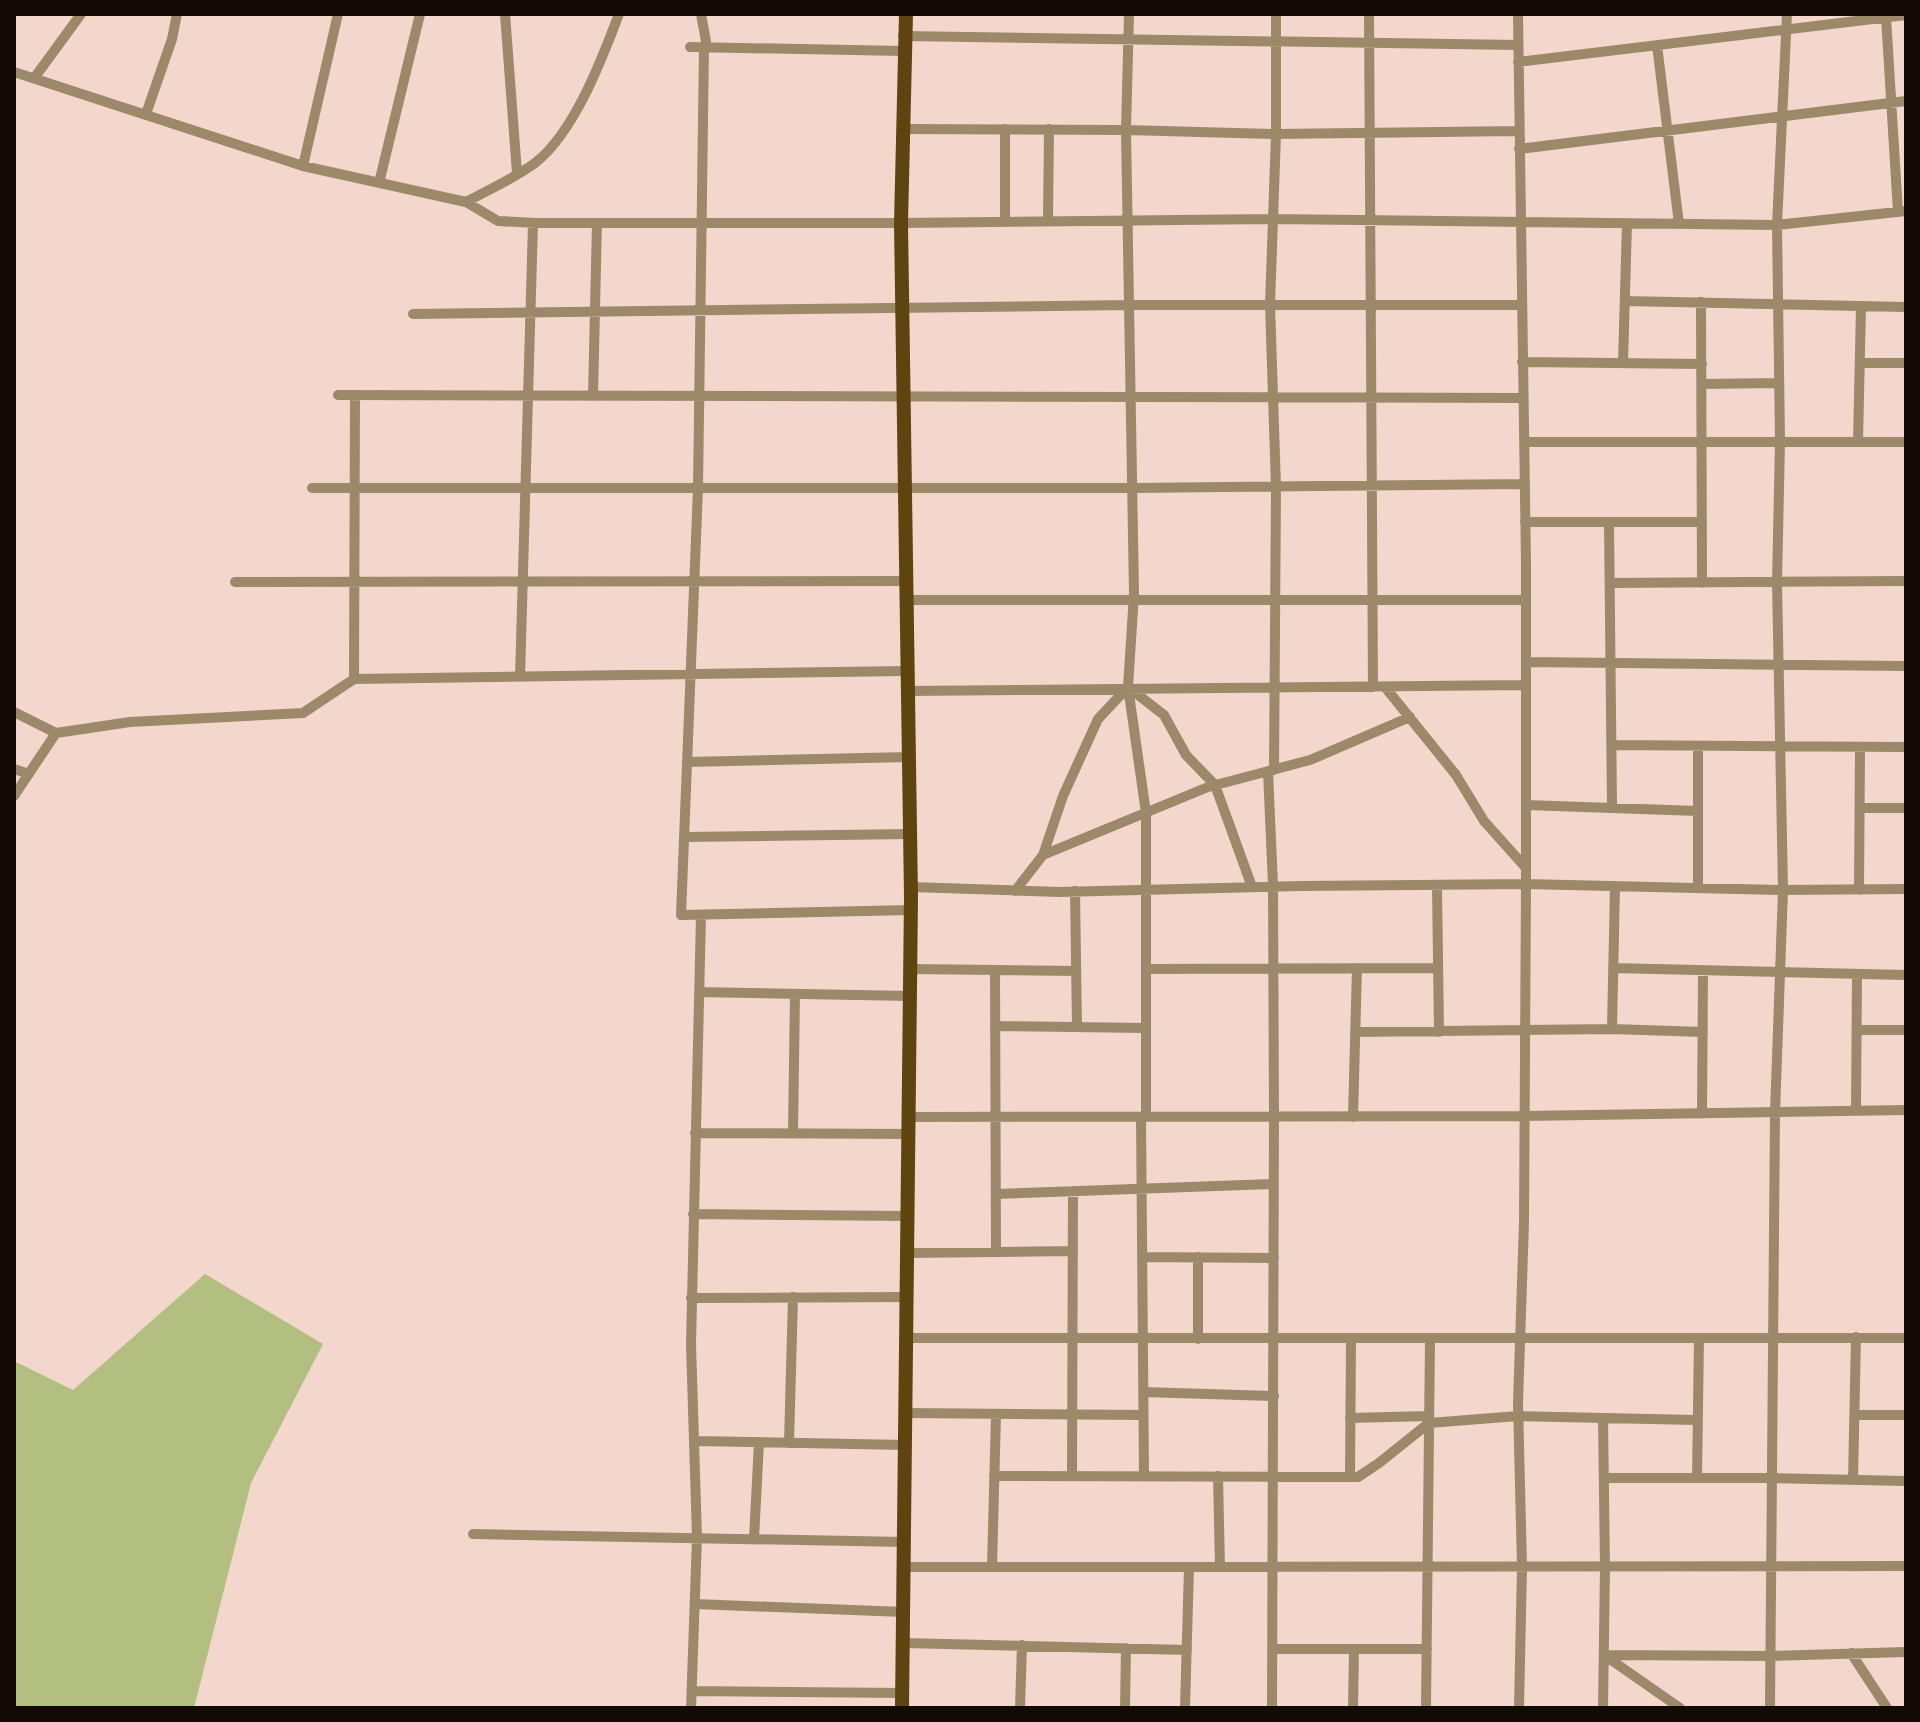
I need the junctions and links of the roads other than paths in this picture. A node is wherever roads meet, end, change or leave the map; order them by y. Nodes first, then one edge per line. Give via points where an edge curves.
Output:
1 (81, 14) edge
2 (177, 14) edge
3 (338, 14) edge
4 (420, 14) edge
5 (505, 14) edge
6 (619, 14) edge
7 (701, 14) edge
8 (906, 14) edge
9 (1129, 14) edge
10 (1276, 14) edge
11 (1369, 14) edge
12 (1518, 14) edge
13 (1787, 14) edge
14 (1906, 15) edge
15 (1886, 17) junction
16 (1786, 30) junction
17 (1128, 38) junction
18 (1276, 41) junction
19 (1369, 42) junction
20 (903, 44) junction
21 (1518, 45) junction
22 (1657, 45) junction
23 (690, 47) dead end
24 (705, 47) junction
25 (1518, 62) junction
26 (14, 72) edge
27 (35, 77) junction
28 (1906, 101) edge
29 (1891, 103) junction
30 (146, 114) junction
31 (1782, 118) junction
32 (902, 129) junction
33 (1005, 129) junction
34 (1049, 129) junction
35 (1126, 130) junction
36 (1519, 131) junction
37 (1667, 131) junction
38 (1370, 133) junction
39 (1276, 134) junction
40 (1519, 149) junction
41 (303, 166) junction
42 (517, 173) junction
43 (379, 183) junction
44 (466, 202) junction
45 (1902, 211) edge
46 (1273, 219) junction
47 (1127, 220) junction
48 (1370, 220) junction
49 (1048, 221) junction
50 (1520, 221) junction
51 (1005, 222) junction
52 (533, 223) junction
53 (597, 223) junction
54 (701, 223) junction
55 (901, 223) junction
56 (1627, 223) junction
57 (1679, 224) junction
58 (1777, 225) junction
59 (1625, 301) junction
60 (1701, 302) junction
61 (1778, 304) junction
62 (1129, 305) junction
63 (1270, 305) junction
64 (1371, 305) junction
65 (1521, 305) junction
66 (1861, 306) junction
67 (1906, 307) edge
68 (902, 308) junction
69 (700, 311) junction
70 (530, 312) junction
71 (595, 312) junction
72 (413, 314) dead end
73 (1522, 362) junction
74 (1623, 363) junction
75 (1860, 363) junction
76 (1906, 363) edge
77 (1702, 364) junction
78 (1779, 383) junction
79 (1702, 384) junction
80 (338, 395) dead end
81 (355, 395) junction
82 (527, 396) junction
83 (593, 396) junction
84 (1131, 396) junction
85 (1273, 396) junction
86 (699, 397) junction
87 (1371, 397) junction
88 (903, 398) junction
89 (1523, 398) junction
90 (1702, 441) junction
91 (1780, 441) junction
92 (1524, 442) junction
93 (1858, 442) junction
94 (1906, 442) edge
95 (1524, 484) junction
96 (1372, 486) junction
97 (1276, 487) junction
98 (312, 488) dead end
99 (355, 488) junction
100 (525, 488) junction
101 (698, 488) junction
102 (905, 488) junction
103 (1133, 488) junction
104 (1525, 522) junction
105 (1609, 522) junction
106 (1702, 522) junction
107 (694, 581) junction
108 (906, 581) junction
109 (1906, 581) edge
110 (235, 582) dead end
111 (354, 582) junction
112 (522, 582) junction
113 (1610, 583) junction
114 (1702, 583) junction
115 (1777, 583) junction
116 (906, 600) junction
117 (1134, 600) junction
118 (1276, 600) junction
119 (1373, 600) junction
120 (1526, 600) junction
121 (1526, 662) junction
122 (1612, 663) junction
123 (1781, 665) junction
124 (1906, 666) edge
125 (907, 671) junction
126 (691, 674) junction
127 (520, 677) junction
128 (354, 679) junction
129 (1526, 685) junction
130 (1128, 687) junction
131 (1379, 687) junction
132 (1276, 688) junction
133 (908, 691) junction
134 (14, 712) edge
135 (1410, 717) junction
136 (56, 733) junction
137 (1612, 745) junction
138 (1698, 746) junction
139 (1782, 747) junction
140 (1860, 747) junction
141 (1906, 747) edge
142 (909, 757) junction
143 (687, 762) junction
144 (14, 769) edge
145 (1271, 770) junction
146 (29, 774) junction
147 (1215, 785) junction
148 (14, 796) edge
149 (1526, 805) junction
150 (1612, 807) junction
151 (1860, 808) junction
152 (1906, 808) edge
153 (1698, 811) junction
154 (1146, 813) junction
155 (910, 834) junction
156 (684, 837) junction
157 (1043, 855) junction
158 (1526, 868) junction
159 (1526, 884) junction
160 (1273, 886) junction
161 (1437, 886) junction
162 (1615, 886) junction
163 (911, 887) junction
164 (1252, 887) junction
165 (1698, 888) junction
166 (1906, 889) edge
167 (1146, 890) junction
168 (1783, 890) junction
169 (1859, 890) junction
170 (1015, 891) junction
171 (1075, 891) junction
172 (911, 910) junction
173 (701, 915) junction
174 (1357, 968) junction
175 (1438, 968) junction
176 (1613, 968) junction
177 (910, 969) junction
178 (1146, 969) junction
179 (1273, 969) junction
180 (995, 970) junction
181 (1076, 971) junction
182 (1703, 971) junction
183 (1780, 973) junction
184 (1857, 974) junction
185 (1906, 975) edge
186 (699, 992) junction
187 (795, 994) junction
188 (910, 996) junction
189 (995, 1026) junction
190 (1077, 1027) junction
191 (1146, 1028) junction
192 (1612, 1029) junction
193 (1857, 1030) junction
194 (1906, 1030) edge
195 (1525, 1031) junction
196 (1355, 1032) junction
197 (1439, 1032) junction
198 (1703, 1032) junction
199 (1906, 1110) edge
200 (1856, 1111) junction
201 (1775, 1113) junction
202 (1702, 1114) junction
203 (1525, 1116) junction
204 (909, 1117) junction
205 (996, 1117) junction
206 (1144, 1117) junction
207 (1274, 1117) junction
208 (1353, 1117) junction
209 (695, 1133) junction
210 (793, 1133) junction
211 (909, 1134) junction
212 (1274, 1184) junction
213 (1141, 1189) junction
214 (1073, 1191) junction
215 (996, 1194) junction
216 (693, 1214) junction
217 (908, 1216) junction
218 (1073, 1251) junction
219 (996, 1252) junction
220 (908, 1253) junction
221 (1142, 1257) junction
222 (1198, 1257) junction
223 (1274, 1258) junction
224 (793, 1297) junction
225 (907, 1297) junction
226 (691, 1298) junction
227 (1773, 1337) junction
228 (1856, 1337) junction
229 (907, 1338) junction
230 (1699, 1338) junction
231 (1906, 1338) edge
232 (1073, 1339) junction
233 (1143, 1339) junction
234 (1198, 1339) junction
235 (1274, 1340) junction
236 (1351, 1340) junction
237 (1430, 1340) junction
238 (1520, 1340) junction
239 (1143, 1392) junction
240 (1274, 1396) junction
241 (906, 1413) junction
242 (996, 1414) junction
243 (1073, 1415) junction
244 (1143, 1415) junction
245 (1855, 1415) junction
246 (1906, 1415) edge
247 (1518, 1416) junction
248 (1350, 1418) junction
249 (1603, 1418) junction
250 (1429, 1419) junction
251 (1696, 1420) junction
252 (695, 1441) junction
253 (759, 1442) junction
254 (789, 1443) junction
255 (906, 1445) junction
256 (994, 1476) junction
257 (1072, 1476) junction
258 (1144, 1476) junction
259 (1218, 1476) junction
260 (1274, 1476) junction
261 (1350, 1477) junction
262 (1604, 1478) junction
263 (1697, 1478) junction
264 (1772, 1478) junction
265 (1853, 1480) junction
266 (1906, 1481) edge
267 (473, 1534) dead end
268 (697, 1538) junction
269 (754, 1539) junction
270 (905, 1542) junction
271 (1772, 1566) junction
272 (1906, 1566) edge
273 (905, 1567) junction
274 (992, 1567) junction
275 (1189, 1567) junction
276 (1220, 1567) junction
277 (1274, 1567) junction
278 (1427, 1567) junction
279 (1522, 1567) junction
280 (1605, 1567) junction
281 (695, 1604) junction
282 (904, 1612) junction
283 (903, 1643) junction
284 (1022, 1645) junction
285 (1126, 1648) junction
286 (1273, 1649) junction
287 (1354, 1649) junction
288 (1427, 1649) junction
289 (1187, 1650) junction
290 (1906, 1652) edge
291 (1851, 1653) junction
292 (1604, 1655) junction
293 (1771, 1656) junction
294 (692, 1691) junction
295 (902, 1700) edge
296 (691, 1708) edge
297 (1020, 1708) edge
298 (1125, 1708) edge
299 (1185, 1708) edge
300 (1272, 1708) edge
301 (1353, 1708) edge
302 (1426, 1708) edge
303 (1519, 1708) edge
304 (1603, 1708) edge
305 (1680, 1708) edge
306 (1770, 1708) edge
307 (1887, 1708) edge

1 - 27 street
2 - 30 street
3 - 41 street
4 - 43 street
5 - 42 street
6 - 42 street via 600,64 560,137
7 - 24 street
8 - 20 main road
9 - 17 street
10 - 18 street
11 - 19 street
12 - 21 street
13 - 16 street
14 - 15 street
15 - 16 street
15 - 29 street
16 - 22 street
16 - 31 street
17 - 18 street
17 - 20 street
17 - 35 street
18 - 19 street
18 - 39 street
19 - 21 street
19 - 38 street
20 - 24 street
20 - 32 main road
21 - 25 street
22 - 25 street
22 - 37 street
23 - 24 street
24 - 54 street
25 - 36 street
26 - 27 street
27 - 30 street
28 - 29 street
29 - 31 street
29 - 45 street
30 - 41 street
31 - 37 street
31 - 58 street
32 - 33 street
32 - 55 main road
33 - 34 street
33 - 51 street
34 - 35 street
34 - 49 street
35 - 39 street
35 - 47 street
36 - 38 street
36 - 40 street
37 - 40 street
37 - 57 street
38 - 39 street
38 - 48 street
39 - 46 street
40 - 50 street
41 - 43 street
42 - 44 street
43 - 44 street
44 - 52 street via 498,221
45 - 58 street
46 - 47 street
46 - 48 street
46 - 63 street
47 - 49 street
47 - 62 street
48 - 50 street
48 - 64 street
49 - 51 street
50 - 56 street
50 - 65 street
51 - 55 street
52 - 53 street
52 - 70 street
53 - 54 street
53 - 71 street
54 - 55 street
54 - 69 street
55 - 68 main road
56 - 57 street
56 - 59 street
57 - 58 street
58 - 61 street
59 - 60 street
59 - 74 street
60 - 61 street
60 - 77 street
61 - 66 street
61 - 78 street
62 - 63 street
62 - 68 street
62 - 84 street
63 - 64 street
63 - 85 street
64 - 65 street
64 - 87 street
65 - 73 street
66 - 67 street
66 - 75 street
68 - 69 street
68 - 88 main road
69 - 71 street
69 - 86 street
70 - 71 street
70 - 72 street
70 - 82 street
71 - 83 street
73 - 74 street
73 - 89 street
74 - 77 street
75 - 76 street
75 - 93 street
77 - 79 street
78 - 79 street
78 - 91 street
79 - 90 street
80 - 81 street
81 - 82 street
81 - 99 street
82 - 83 street
82 - 100 street
83 - 86 street
84 - 85 street
84 - 88 street
84 - 103 street
85 - 87 street
85 - 97 street
86 - 88 street
86 - 101 street
87 - 89 street
87 - 96 street
88 - 102 main road
89 - 92 street
90 - 91 street
90 - 92 street
90 - 106 street
91 - 93 street
91 - 115 street
92 - 95 street
93 - 94 street
95 - 96 street
95 - 104 street
96 - 97 street
96 - 119 street
97 - 103 street
97 - 118 street
98 - 99 street
99 - 100 street
99 - 111 street
100 - 101 street
100 - 112 street
101 - 102 street
101 - 107 street
102 - 103 street
102 - 108 main road
103 - 117 street
104 - 105 street
104 - 120 street
105 - 106 street
105 - 113 street
106 - 114 street
107 - 108 street
107 - 112 street
107 - 126 street
108 - 116 main road
109 - 115 street
110 - 111 street
111 - 112 street
111 - 128 street
112 - 127 street
113 - 114 street
113 - 122 street
114 - 115 street
115 - 123 street
116 - 117 street
116 - 125 main road
117 - 118 street
117 - 130 street
118 - 119 street
118 - 132 street
119 - 120 street
119 - 131 street
120 - 121 street
121 - 122 street
121 - 129 street
122 - 123 street
122 - 137 street
123 - 124 street
123 - 139 street
125 - 126 street
125 - 133 main road
126 - 127 street
126 - 143 street
127 - 128 street
128 - 136 street via 303,713 130,722
129 - 131 street
129 - 149 street
130 - 132 street
130 - 133 street
130 - 147 street via 1164,715 1186,755
130 - 154 street
130 - 157 street via 1098,719
131 - 132 street
131 - 135 street
132 - 145 street
133 - 142 main road
134 - 136 street
135 - 145 street via 1310,760
135 - 158 street via 1484,821
136 - 146 street
137 - 138 street
137 - 150 street
138 - 139 street
138 - 153 street
139 - 140 street
139 - 168 street
140 - 141 street
140 - 151 street
142 - 143 street
142 - 155 main road
143 - 156 street
144 - 146 street
145 - 147 street
145 - 160 street
146 - 148 street
147 - 154 street
147 - 164 street
149 - 150 street
149 - 158 street
150 - 153 street
151 - 152 street
151 - 169 street
153 - 165 street
154 - 157 street
154 - 167 street
155 - 156 street
155 - 163 main road
156 - 173 street via 681,915
157 - 170 street
158 - 159 street
159 - 161 street
159 - 162 street
159 - 195 street
160 - 161 street
160 - 164 street
160 - 179 street
161 - 175 street
162 - 165 street
162 - 176 street
163 - 170 street
163 - 172 main road
164 - 167 street
165 - 168 street
166 - 169 street
167 - 171 street
167 - 178 street
168 - 169 street
168 - 183 street
170 - 171 street
171 - 181 street
172 - 173 street
172 - 177 main road
173 - 186 street
174 - 175 street
174 - 179 street
174 - 196 street
175 - 197 street
176 - 182 street
176 - 192 street
177 - 180 street
177 - 188 main road
178 - 179 street
178 - 191 street
179 - 207 street
180 - 181 street
180 - 189 street
181 - 190 street
182 - 183 street
182 - 198 street
183 - 184 street
183 - 201 street
184 - 185 street
184 - 193 street
186 - 187 street
186 - 209 street
187 - 188 street
187 - 210 street
188 - 204 main road
189 - 190 street
189 - 205 street
190 - 191 street
191 - 206 street
192 - 195 street
192 - 198 street
193 - 194 street
193 - 200 street
195 - 197 street
195 - 203 street
196 - 197 street
196 - 208 street
198 - 202 street
199 - 200 street
200 - 201 street
201 - 202 street
201 - 227 street
202 - 203 street
203 - 208 street
203 - 238 street
204 - 205 street
204 - 211 main road
205 - 206 street
205 - 215 street
206 - 207 street
206 - 213 street
207 - 208 street
207 - 212 street
209 - 210 street
209 - 216 street
210 - 211 street
211 - 217 main road
212 - 213 street
212 - 223 street
213 - 214 street
213 - 221 street
214 - 215 street
214 - 218 street
215 - 219 street
216 - 217 street
216 - 226 street
217 - 220 main road
218 - 219 street
218 - 232 street
219 - 220 street
220 - 225 main road
221 - 222 street
221 - 233 street
222 - 223 street
222 - 234 street
223 - 235 street
224 - 225 street
224 - 226 street
224 - 254 street
225 - 229 main road
226 - 252 street
227 - 228 street
227 - 230 street
227 - 264 street
228 - 231 street
228 - 245 street
229 - 232 street
229 - 241 main road
230 - 238 street
230 - 251 street
232 - 233 street
232 - 243 street
233 - 234 street
233 - 239 street
234 - 235 street
235 - 236 street
235 - 240 street
236 - 237 street
236 - 248 street
237 - 238 street
237 - 250 street
238 - 247 street
239 - 240 street
239 - 244 street
240 - 260 street
241 - 242 street
241 - 255 main road
242 - 243 street
242 - 256 street
243 - 244 street
243 - 257 street
244 - 258 street
245 - 246 street
245 - 265 street
247 - 249 street
247 - 250 street
247 - 279 street
248 - 250 street
248 - 261 street
249 - 251 street
249 - 262 street
250 - 261 street via 1379,1463
250 - 278 street
251 - 263 street
252 - 253 street
252 - 268 street
253 - 254 street
253 - 269 street
254 - 255 street
255 - 270 main road
256 - 257 street
256 - 274 street
257 - 258 street
258 - 259 street
259 - 260 street
259 - 276 street
260 - 261 street
260 - 277 street
262 - 263 street
262 - 280 street
263 - 264 street
264 - 265 street
264 - 271 street
265 - 266 street
267 - 268 street
268 - 269 street
268 - 281 street
269 - 270 street
270 - 273 main road
271 - 272 street
271 - 280 street
271 - 293 street
273 - 274 street
273 - 282 main road
274 - 275 street
275 - 276 street
275 - 289 street
276 - 277 street
277 - 278 street
277 - 286 street
278 - 279 street
278 - 288 street
279 - 280 street
279 - 303 street
280 - 292 street
281 - 282 street
281 - 294 street
282 - 283 main road
283 - 284 street
283 - 295 main road
284 - 285 street
284 - 297 street
285 - 289 street
285 - 298 street
286 - 287 street
286 - 300 street
287 - 288 street
287 - 301 street
288 - 302 street
289 - 299 street
290 - 291 street
291 - 293 street
291 - 307 street
292 - 293 street
292 - 304 street
292 - 305 street
293 - 306 street
294 - 295 street
294 - 296 street

